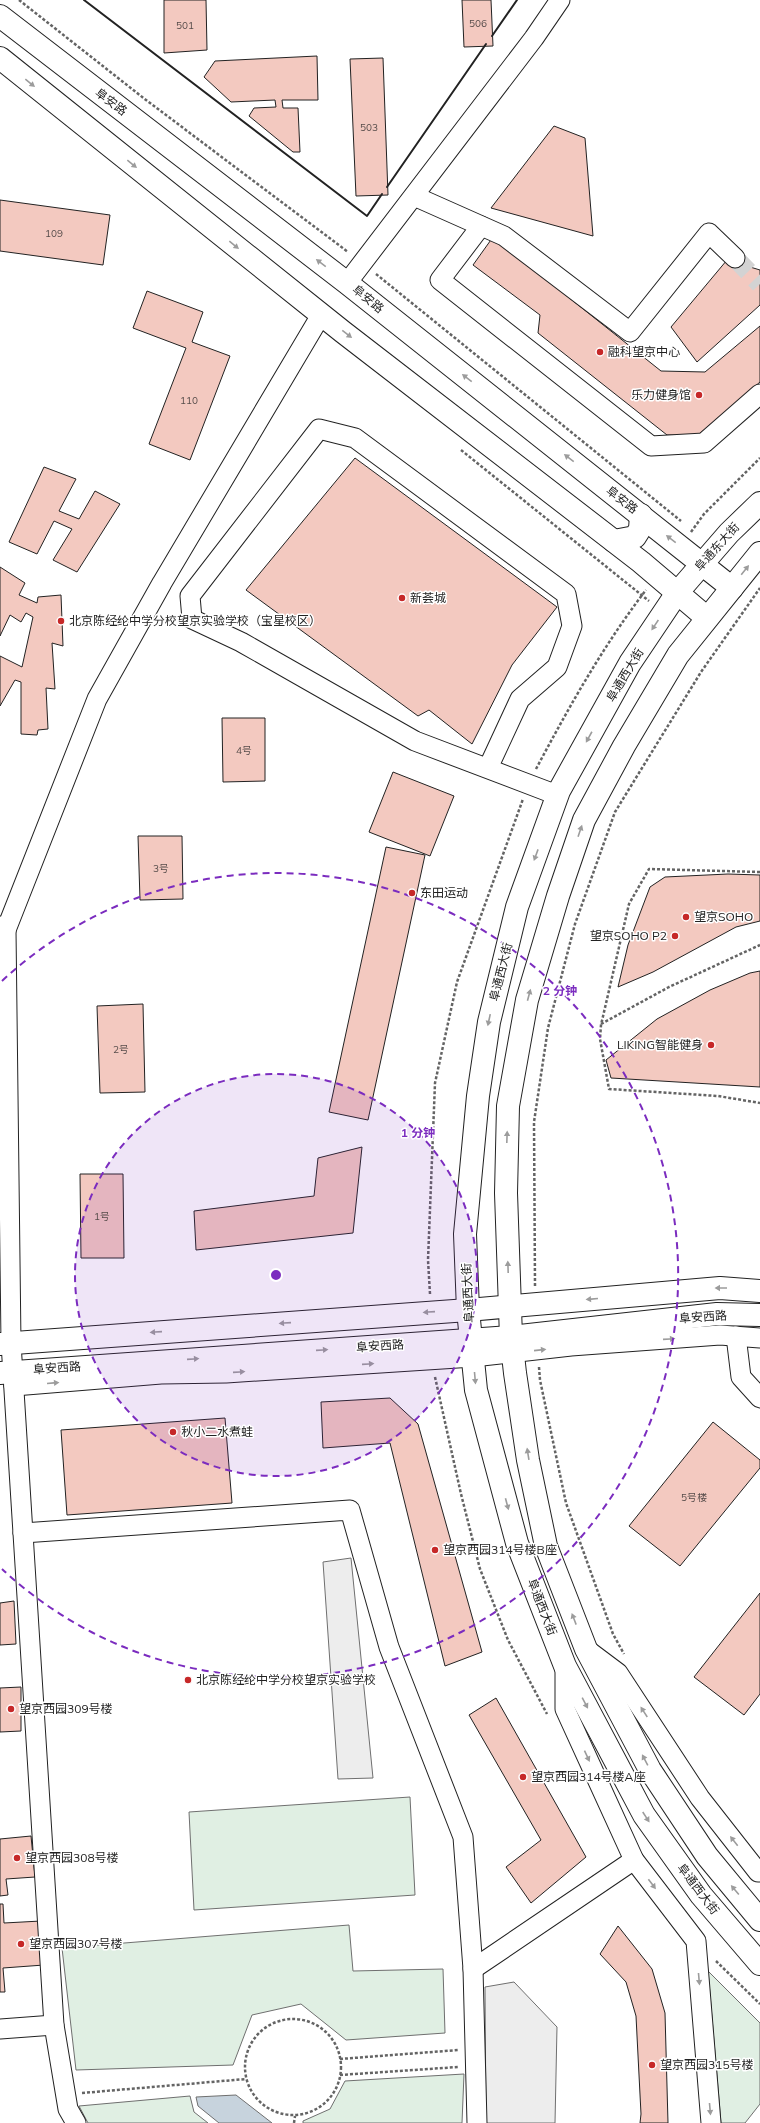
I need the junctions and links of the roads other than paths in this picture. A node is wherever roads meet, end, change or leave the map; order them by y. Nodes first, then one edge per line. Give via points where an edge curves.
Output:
1 (560, 0) edge
2 (0, 16) edge
3 (0, 58) edge
4 (414, 196) junction
5 (481, 226) junction
6 (735, 258) tunnel mouth
7 (347, 283) junction
8 (321, 314) junction
9 (760, 394) edge
10 (760, 503) edge
11 (641, 515) junction
12 (614, 541) junction
13 (760, 553) edge
14 (708, 557) junction
15 (736, 582) junction
16 (677, 593) junction
17 (707, 618) junction
18 (488, 768) junction
19 (558, 795) junction
20 (3, 928) edge
21 (760, 1290) edge
22 (509, 1306) junction
23 (468, 1310) junction
24 (760, 1315) edge
25 (736, 1336) junction
26 (760, 1338) edge
27 (5, 1343) edge
28 (512, 1345) junction
29 (472, 1348) junction
30 (9, 1377) edge
31 (760, 1398) edge
32 (23, 1533) junction
33 (586, 1649) junction
34 (565, 1666) junction
35 (634, 1860) junction
36 (760, 1872) edge
37 (760, 1920) edge
38 (760, 1964) edge
39 (473, 1968) junction
40 (54, 2025) junction
41 (0, 2029) edge
42 (76, 2123) edge
43 (477, 2123) edge
44 (711, 2123) edge

1 - 4 street
7 -> 2 main road, 阜安路
3 -> 8 main road
4 - 5 street
4 - 7 street
5 - 6 street via 504,236 630,332 709,233
5 - 9 street via 440,280 651,446 704,443
11 -> 7 main road, 阜安路
8 -> 12 main road
8 - 20 street via 97,698
10 - 14 main road, 阜通东大街
11 - 12 main road via 640,529 634,537
14 -> 11 main road, 阜安路 via 686,538
12 - 16 main road
15 -> 13 main road
14 - 15 main road, 阜安路
14 - 16 main road, 阜通东大街
15 - 17 main road
16 - 17 main road
16 -> 19 main road, 阜通西大街 via 630,663
22 -> 17 main road via 506,1194 508,1106 530,992 558,896 584,820 673,663
18 - 18 street via 415,741 241,642 192,619 190,596 319,429 355,438 566,594 572,626 558,667 520,699
18 - 19 street
19 -> 23 main road, 阜通西大街 via 517,907 489,1022 478,1096 465,1234
20 - 27 street
21 -> 22 main road via 720,1288
22 - 23 main road
22 - 28 main road
23 -> 27 main road
23 - 29 main road, 阜通西大街
24 - 28 main road, 阜安西路 via 705,1315
25 - 26 street
28 -> 25 street via 538,1350 720,1335
25 - 31 street via 741,1377
27 - 30 street
28 - 29 main road, 阜安西路
33 -> 28 main road via 546,1546 528,1460
30 -> 29 main road, 阜安西路
29 -> 34 main road, 阜通西大街 via 476,1390 517,1543
30 - 32 street
32 - 39 street via 350,1510 389,1647 463,1837
32 - 40 street
36 -> 33 street via 700,1798 618,1673
37 -> 33 main road via 707,1856 650,1770
34 -> 35 street via 565,1709
34 -> 38 main road, 阜通西大街 via 644,1814 701,1895
35 - 39 street
35 -> 44 street via 696,1941
39 - 43 street
40 - 41 street
40 - 42 street via 68,2109

